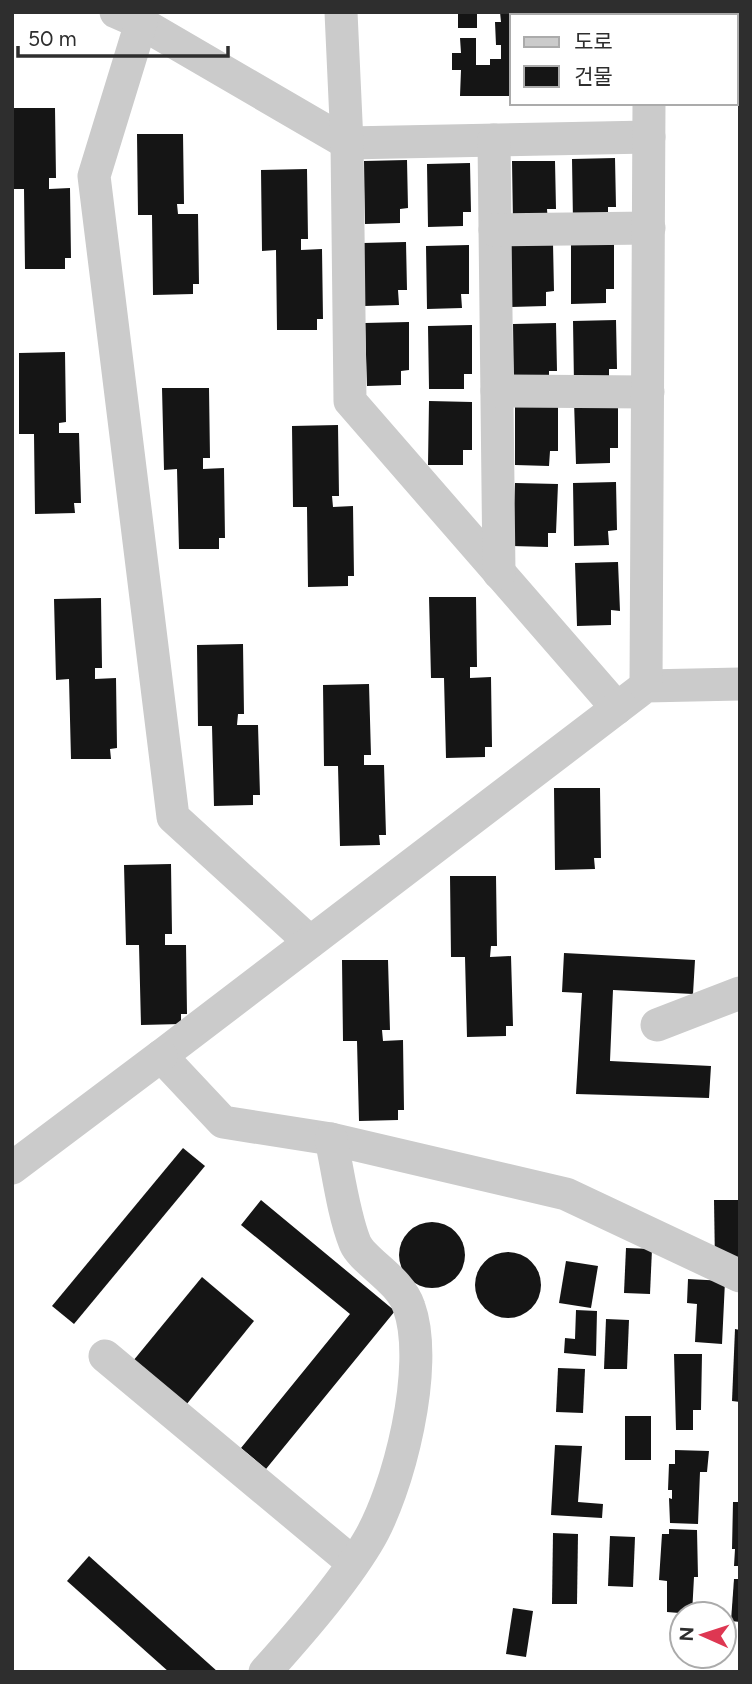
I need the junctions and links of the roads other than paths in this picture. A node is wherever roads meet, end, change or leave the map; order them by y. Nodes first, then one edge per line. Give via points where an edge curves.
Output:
1 (341, 12) edge
2 (129, 17) edge
3 (649, 105) edge
4 (649, 137) junction
5 (494, 140) junction
6 (347, 143) junction
7 (649, 228) junction
8 (495, 230) junction
9 (497, 391) junction
10 (648, 392) junction
11 (499, 573) junction
12 (740, 684) edge
13 (646, 686) junction
14 (617, 708) junction
15 (310, 942) junction
16 (740, 993) edge
17 (657, 1025) dead end
18 (161, 1056) junction
19 (331, 1139) junction
20 (12, 1168) edge
21 (740, 1276) edge
22 (105, 1356) dead end
23 (352, 1562) junction
24 (265, 1672) edge

1 - 6 street
2 - 6 street
2 - 15 street via 94,176 173,817
3 - 4 street
4 - 5 street
4 - 7 street
5 - 6 street
5 - 8 street
6 - 11 street via 351,401
7 - 8 street
7 - 10 street
8 - 9 street
9 - 10 street
9 - 11 street
10 - 13 street
11 - 14 street
12 - 13 street
13 - 14 street
14 - 15 street
15 - 18 street
16 - 17 street
18 - 19 street via 223,1122
18 - 20 street
19 - 21 street via 566,1194
19 - 23 street via 355,1245 390,1277 409,1306 417,1363 401,1460 368,1542
22 - 23 street
23 - 24 street

